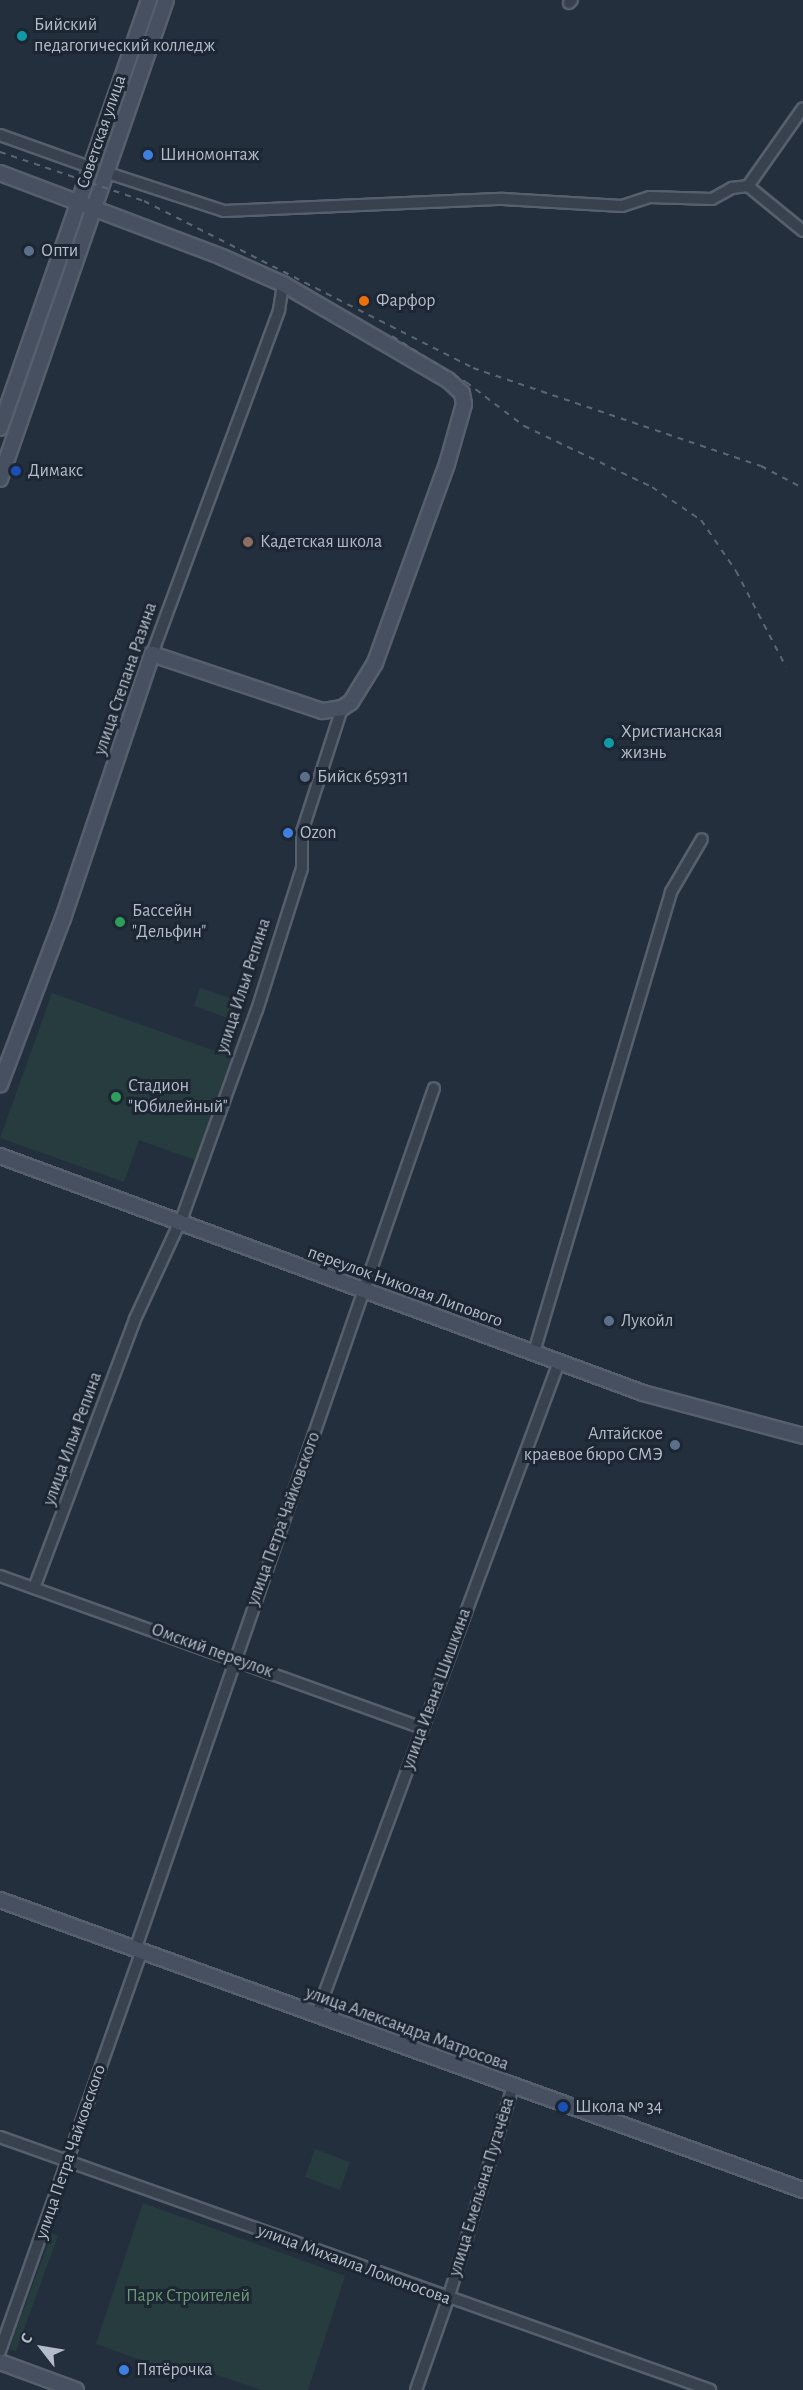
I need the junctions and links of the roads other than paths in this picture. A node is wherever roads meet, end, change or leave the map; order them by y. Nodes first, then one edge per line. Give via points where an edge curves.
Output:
1 (149, 0) edge
2 (166, 0) edge
3 (803, 108) edge
4 (0, 135) edge
5 (92, 168) junction
6 (0, 173) edge
7 (108, 173) junction
8 (748, 186) junction
9 (81, 202) junction
10 (95, 207) junction
11 (803, 231) edge
12 (53, 278) junction
13 (283, 284) junction
14 (68, 285) junction
15 (0, 428) edge
16 (5, 451) edge
17 (0, 479) edge
18 (152, 654) junction
19 (342, 708) junction
20 (702, 839) dead end
21 (0, 1085) edge
22 (434, 1088) dead end
23 (0, 1156) edge
24 (178, 1224) junction
25 (363, 1290) junction
26 (534, 1352) junction
27 (559, 1362) junction
28 (803, 1436) edge
29 (0, 1576) edge
30 (34, 1588) junction
31 (234, 1659) junction
32 (423, 1728) junction
33 (0, 1900) edge
34 (138, 1951) junction
35 (316, 2016) junction
36 (513, 2086) junction
37 (0, 2137) edge
38 (67, 2163) junction
39 (803, 2190) edge
40 (448, 2299) junction
41 (0, 2351) edge
42 (0, 2362) edge
43 (76, 2390) edge
44 (416, 2390) edge
45 (710, 2390) edge

1 - 5 street, Советская улица
2 - 7 street, Советская улица
3 - 8 street
4 - 5 street
5 - 7 street
5 - 9 street, Советская улица
6 - 9 street
7 - 8 street via 224,211 503,199 622,206 650,197 712,199 732,188
7 - 10 street, Советская улица
8 - 11 street
9 - 10 street
9 - 12 street, Советская улица
10 - 13 street
10 - 14 street, Советская улица
12 - 14 street
12 - 15 street, Советская улица
13 - 18 street, улица Степана Разина via 279,310
13 - 19 street, улица Ильи Репина via 448,380 462,393 464,409 459,425 375,663 358,694
14 - 16 street, Советская улица
16 - 17 street, Советская улица
18 - 19 street via 322,711
18 - 21 street, улица Степана Разина via 63,918
19 - 24 street, улица Ильи Репина via 302,832 302,868 257,1010
20 - 26 street via 681,870 668,901
22 - 25 street, улица Петра Чайковского
23 - 24 street, переулок Николая Липового
24 - 25 street, переулок Николая Липового
24 - 30 street, улица Ильи Репина via 135,1319
25 - 26 street, переулок Николая Липового
25 - 31 street, улица Петра Чайковского
26 - 27 street, переулок Николая Липового
27 - 28 street, переулок Николая Липового via 694,1409 759,1422
27 - 32 street, улица Ивана Шишкина
29 - 30 street, Омский переулок
30 - 31 street, Омский переулок
31 - 32 street, Омский переулок
31 - 34 street, улица Петра Чайковского
32 - 35 street, улица Ивана Шишкина
33 - 34 street, улица Александра Матросова
34 - 35 street, улица Александра Матросова
34 - 38 street, улица Петра Чайковского
35 - 36 street, улица Александра Матросова
36 - 39 street, улица Александра Матросова
36 - 40 street, улица Емельяна Пугачёва
37 - 38 street, улица Михаила Ломоносова
38 - 40 street, улица Михаила Ломоносова
38 - 41 street, улица Петра Чайковского
40 - 44 street, улица Емельяна Пугачёва
40 - 45 street, улица Михаила Ломоносова
42 - 43 street

